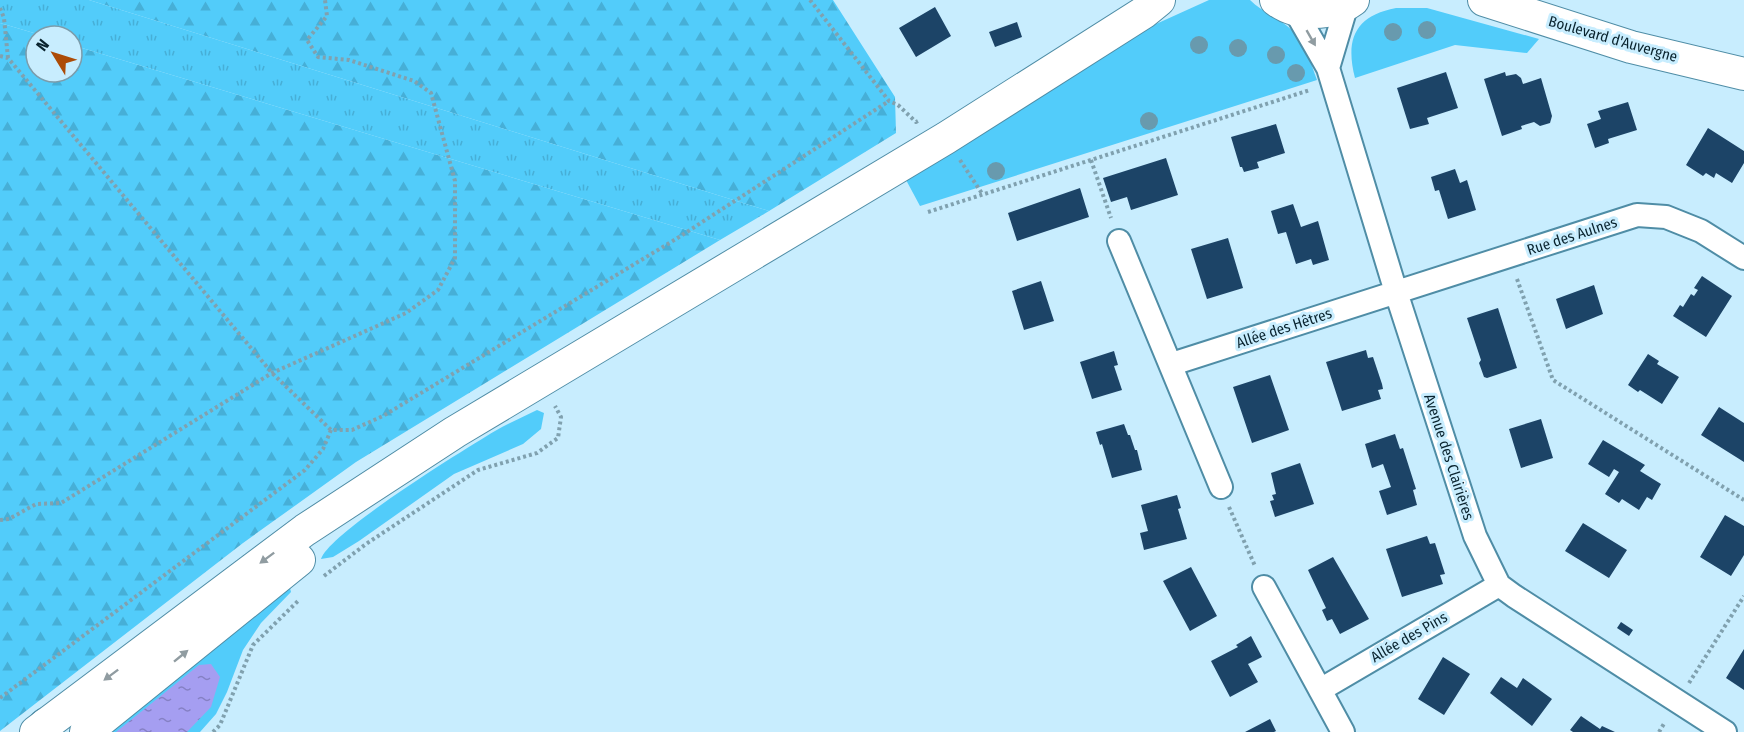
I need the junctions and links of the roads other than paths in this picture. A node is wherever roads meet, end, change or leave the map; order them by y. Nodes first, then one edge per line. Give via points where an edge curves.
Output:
1 (1182, 0) edge
2 (1484, 0) edge
3 (1350, 2) edge
4 (1285, 4) edge
5 (1151, 6) edge
6 (1329, 68) junction
7 (1744, 74) edge
8 (1119, 241) road end
9 (1744, 258) edge
10 (1396, 292) junction
11 (1172, 364) junction
12 (455, 432) junction
13 (1221, 488) road end
14 (1499, 585) junction
15 (1264, 587) road end
16 (1320, 690) junction
17 (41, 730) edge
18 (86, 732) edge
19 (1343, 732) edge
20 (1725, 732) edge

1 - 5 main road
2 - 7 main road, Boulevard d'Auvergne via 1631,47
3 - 4 main road via 1326,12 1303,12
3 - 6 street
4 -> 6 street, Avenue des Clairières
5 - 12 main road via 937,143
6 - 10 street, Avenue des Clairières
8 - 11 street
9 - 10 street, Rue des Aulnes via 1701,231 1666,217 1637,215
10 - 11 street, Allée des Hêtres
10 - 14 street, Avenue des Clairières via 1474,536
11 - 13 street
12 -> 17 main road via 305,530
18 -> 12 main road
14 - 16 street, Allée des Pins
14 - 20 street, Avenue des Clairières
15 - 16 street
16 - 19 street

